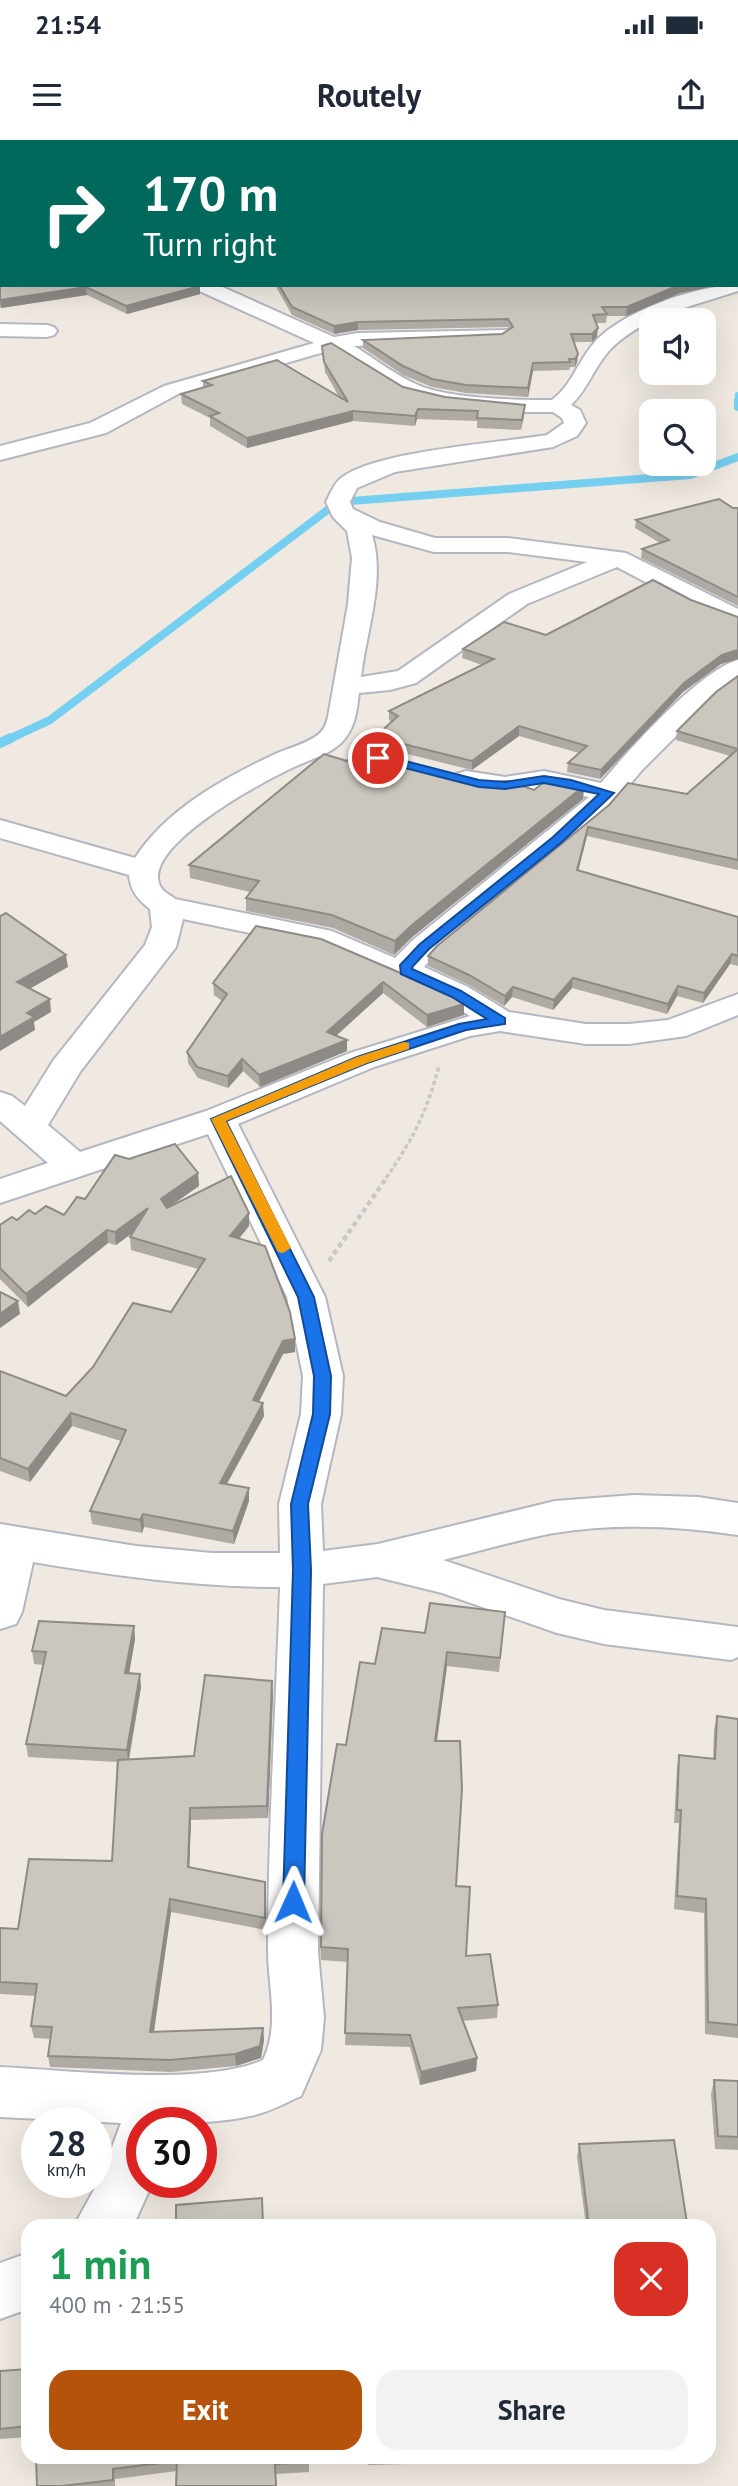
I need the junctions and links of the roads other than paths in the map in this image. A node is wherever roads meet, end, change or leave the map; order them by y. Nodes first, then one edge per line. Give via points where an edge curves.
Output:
1 (230, 287) edge
2 (732, 287) edge
3 (208, 288) edge
4 (0, 330) edge
5 (47, 331) dead end
6 (501, 334) edge
7 (333, 343) junction
8 (557, 406) junction
9 (0, 453) edge
10 (341, 512) junction
11 (617, 558) junction
12 (738, 618) edge
13 (738, 668) edge
14 (345, 686) junction
15 (322, 744) junction
16 (356, 752) edge
17 (438, 774) edge
18 (608, 793) junction
19 (0, 829) edge
20 (144, 870) junction
21 (164, 906) junction
22 (405, 971) junction
23 (738, 1004) edge
24 (500, 1021) junction
25 (0, 1103) edge
26 (218, 1119) junction
27 (29, 1127) junction
28 (75, 1167) junction
29 (0, 1191) edge
30 (738, 1519) edge
31 (8, 1541) edge
32 (378, 1560) junction
33 (302, 1570) junction
34 (0, 1612) edge
35 (731, 1642) dead end
36 (0, 2092) edge
37 (195, 2107) edge
38 (126, 2116) edge
39 (126, 2182) edge
40 (106, 2219) edge
41 (21, 2284) edge
42 (0, 2291) edge

1 - 3 street
2 - 8 street via 614,334 585,370 575,391
3 - 7 street
4 - 5 street
6 - 7 street
7 - 8 street via 425,395
7 - 9 street via 171,390 98,428
8 - 10 street via 572,415 575,423 553,440 372,472 347,484 338,502
10 - 11 street via 434,545 508,545
10 - 14 street via 360,533 363,560 359,619
11 - 12 street
11 - 14 street via 511,603 407,677
13 - 18 street via 704,693
14 - 15 street via 341,722 335,735
15 - 16 street
15 - 20 street via 274,765 184,821
17 - 18 street via 492,786 560,781
18 - 22 street via 411,958
19 - 20 street
20 - 21 street via 145,885
21 - 22 street via 321,938 342,944 372,962
21 - 27 street via 168,925 160,947 65,1068
22 - 24 street via 457,994
23 - 24 street via 674,1029 629,1034 586,1034
24 - 26 street via 464,1027 362,1060
25 - 27 street
26 - 28 street
26 - 33 street via 306,1297 323,1376 321,1414 300,1504
27 - 28 street
28 - 29 street
30 - 32 street via 634,1511 555,1517
31 - 33 street via 136,1563 212,1570
31 - 34 street
32 - 33 street
32 - 35 street via 604,1627
33 - 37 street via 295,2050 282,2078
36 - 38 street
39 - 40 street
41 - 42 street

